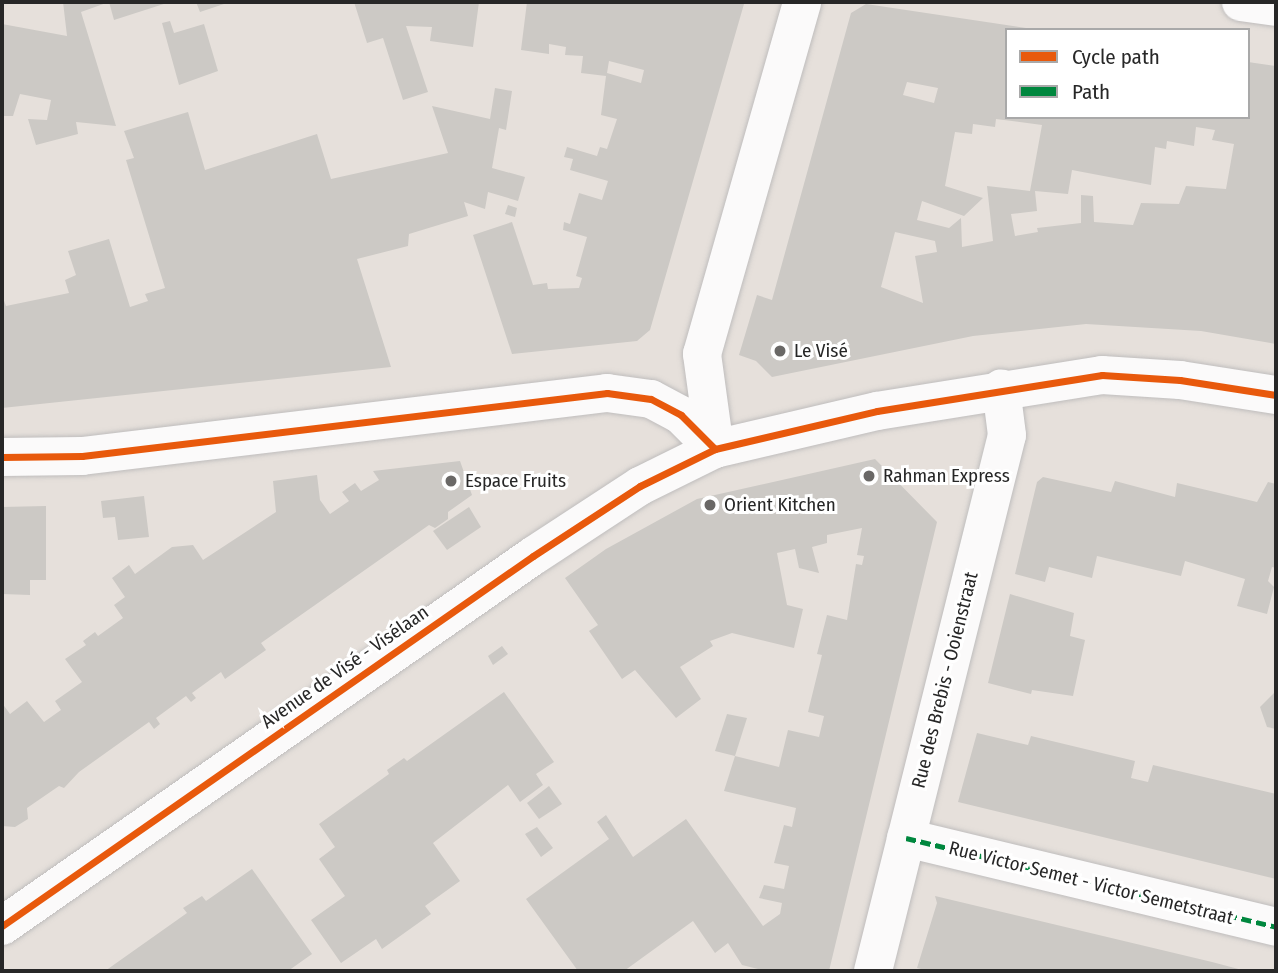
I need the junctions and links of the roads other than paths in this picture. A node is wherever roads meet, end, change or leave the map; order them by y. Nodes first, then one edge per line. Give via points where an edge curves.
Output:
1 (802, 2) edge
2 (1241, 2) edge
3 (1276, 7) edge
4 (1001, 388) junction
5 (1276, 394) edge
6 (715, 449) junction
7 (2, 457) edge
8 (906, 838) junction
9 (2, 926) edge
10 (1276, 928) edge
11 (873, 971) edge

1 - 6 street via 702,354
2 - 3 street
4 - 5 street, Avenue de Visé - Visélaan via 1102,375
4 - 6 street, Avenue de Visé - Visélaan
4 - 8 street, Rue des Brebis - Ooienstraat via 1007,435
6 - 7 street via 681,415 651,399 607,393 82,456
6 - 9 street, Avenue de Visé - Visélaan via 640,486 533,556
8 - 10 street, Rue Victor Semet - Victor Semetstraat
8 - 11 street, Rue des Brebis - Ooienstraat

